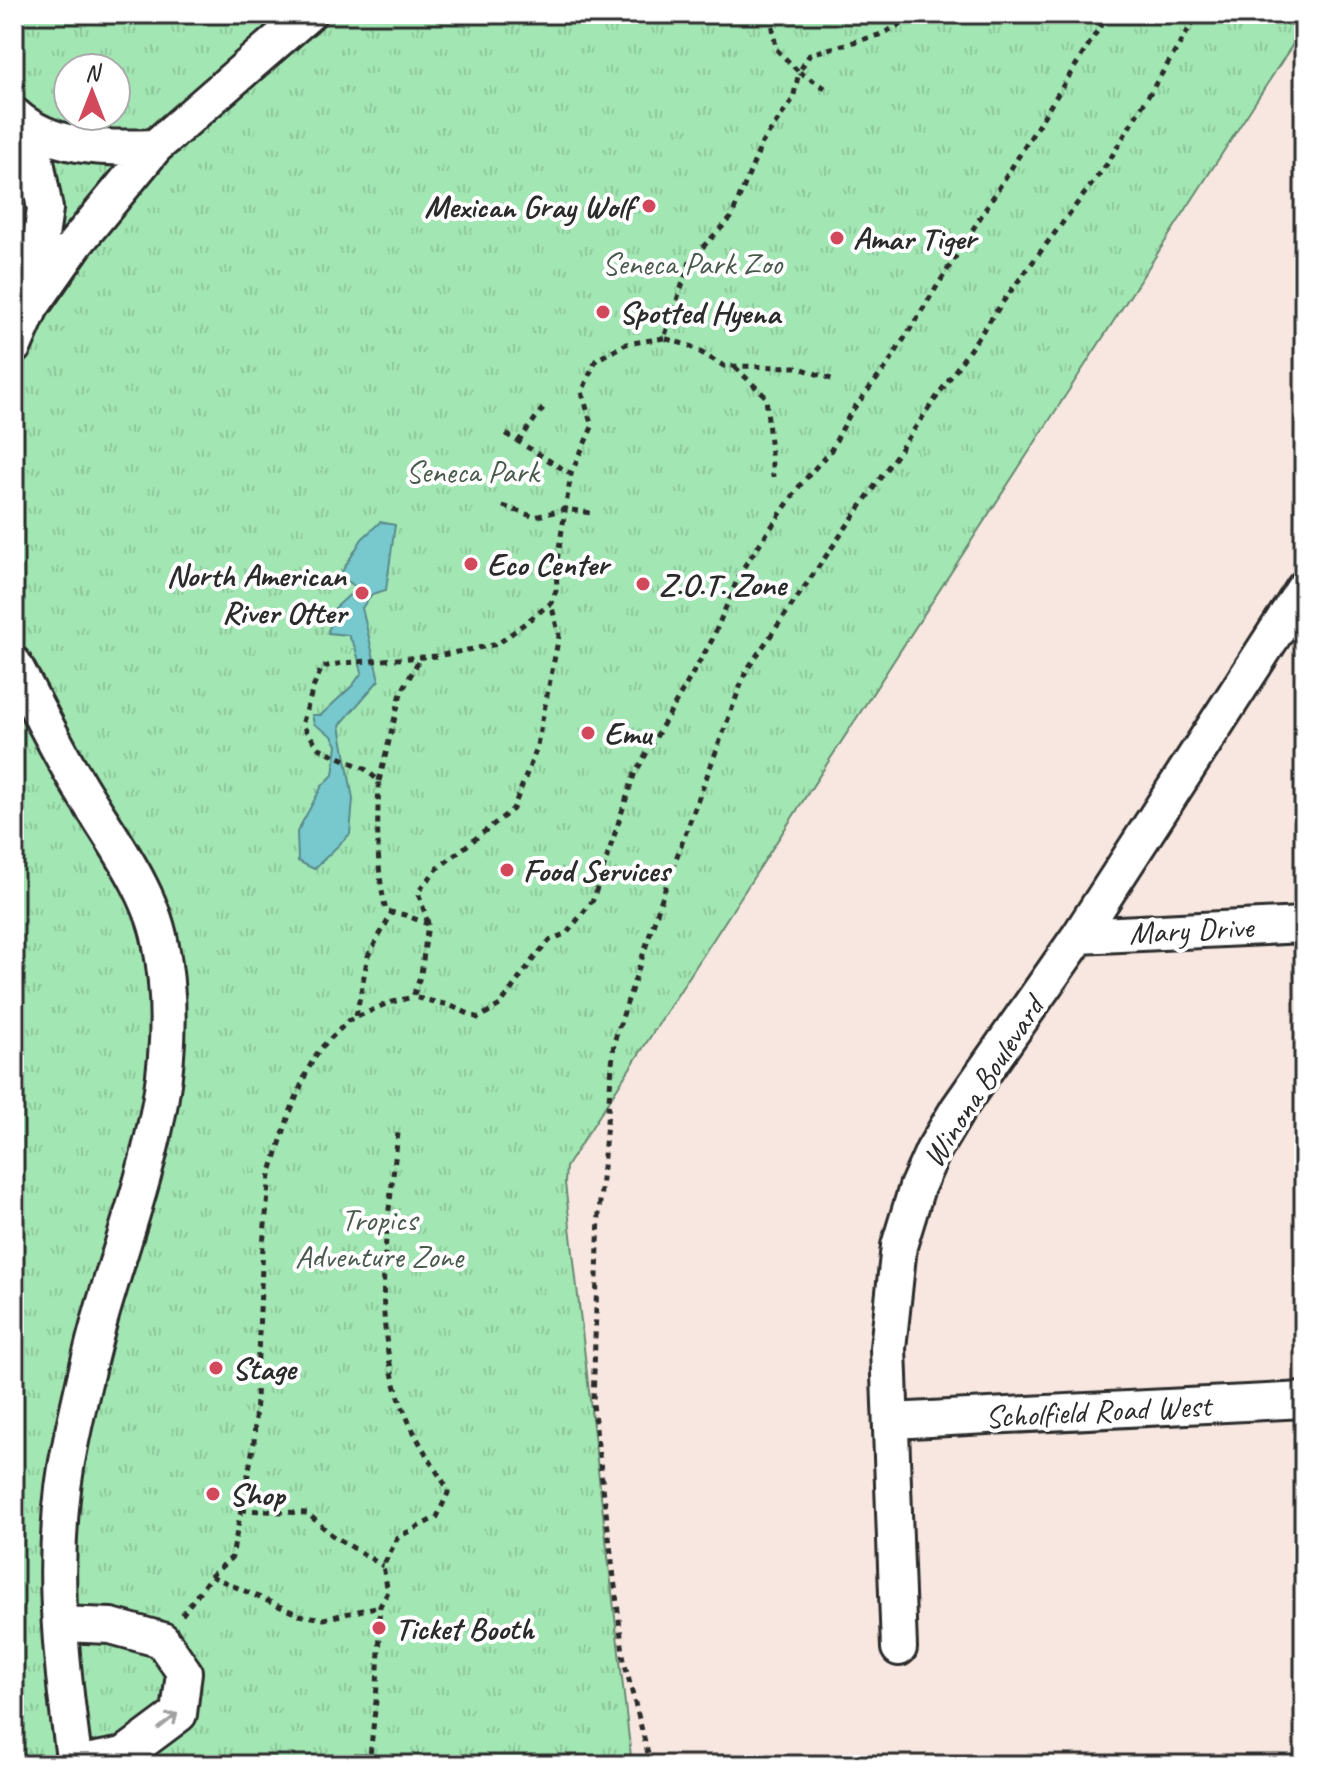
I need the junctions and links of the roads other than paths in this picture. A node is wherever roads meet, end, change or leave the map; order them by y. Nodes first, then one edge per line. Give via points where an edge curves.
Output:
1 (308, 14) edge
2 (22, 122) edge
3 (155, 147) junction
4 (31, 307) junction
5 (14, 346) edge
6 (1304, 588) edge
7 (14, 664) edge
8 (1304, 925) edge
9 (1079, 936) junction
10 (1304, 1400) edge
11 (891, 1421) junction
12 (60, 1624) junction
13 (899, 1648) dead end
14 (75, 1764) edge

1 - 3 street
2 - 3 street via 61,140
2 - 4 street via 45,209
3 - 4 street
4 - 5 street
6 - 9 street, Winona Boulevard
7 - 12 street via 143,895 160,937 167,1000 163,1089 151,1152 102,1313 71,1444 59,1519
8 - 9 street, Mary Drive
9 - 11 street, Winona Boulevard via 958,1109 917,1187 894,1279 888,1348
10 - 11 street, Scholfield Road West
11 - 13 street, Winona Boulevard
12 - 14 street
14 -> 12 street via 124,1755 179,1714 184,1672 162,1640 111,1626

